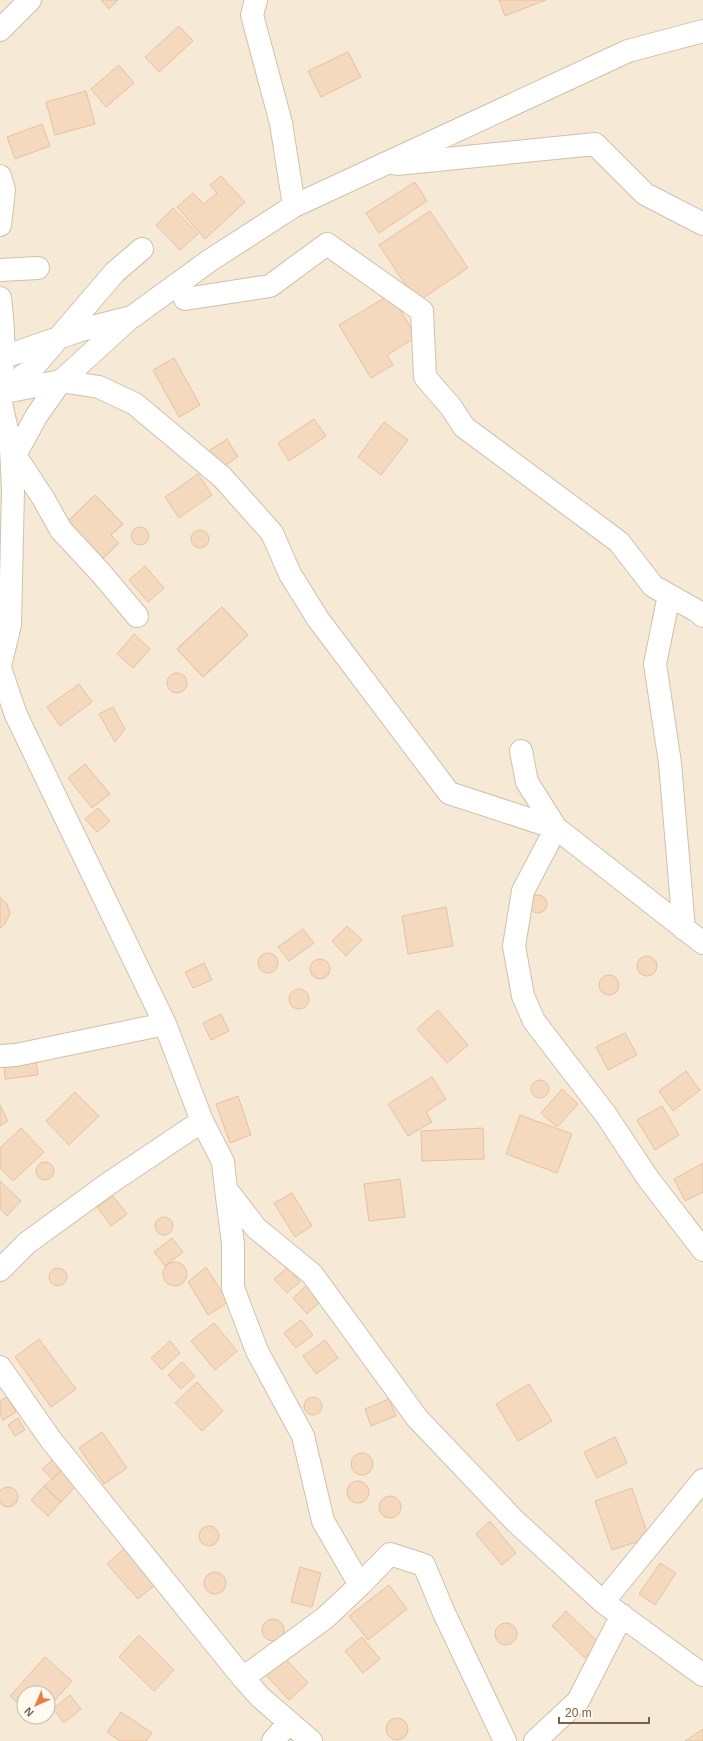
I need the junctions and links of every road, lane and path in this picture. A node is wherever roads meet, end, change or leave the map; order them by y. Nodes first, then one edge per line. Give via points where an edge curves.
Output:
1 (30, 0) edge
2 (256, 0) edge
3 (0, 30) edge
4 (703, 31) edge
5 (379, 166) junction
6 (0, 176) edge
7 (294, 206) junction
8 (703, 224) edge
9 (0, 225) edge
10 (142, 249) dead end
11 (38, 268) dead end
12 (0, 270) edge
13 (0, 298) edge
14 (185, 299) dead end
15 (132, 317) junction
16 (56, 339) junction
17 (4, 357) junction
18 (61, 381) junction
19 (0, 383) edge
20 (0, 392) edge
21 (0, 400) edge
22 (13, 451) junction
23 (670, 595) junction
24 (137, 616) dead end
25 (703, 616) edge
26 (0, 667) edge
27 (522, 751) dead end
28 (556, 828) junction
29 (684, 929) junction
30 (703, 943) edge
31 (165, 1024) junction
32 (0, 1056) edge
33 (202, 1121) junction
34 (226, 1189) junction
35 (703, 1250) edge
36 (0, 1270) edge
37 (0, 1367) edge
38 (703, 1480) edge
39 (360, 1586) junction
40 (604, 1602) junction
41 (622, 1615) junction
42 (703, 1675) edge
43 (243, 1678) junction
44 (289, 1722) junction
45 (273, 1741) edge
46 (311, 1741) edge
47 (505, 1741) edge
48 (535, 1741) edge

1 - 3 street
2 - 7 street via 252,15 281,124
4 - 5 street via 628,50
5 - 7 street
5 - 8 street via 595,144 645,194
6 - 9 street via 4,190
7 - 15 street via 209,261
10 - 16 street via 114,272
11 - 12 street
13 - 17 street
14 - 23 street via 270,286 327,244 422,311 425,377 464,427 620,542 653,586
15 - 16 street
15 - 18 street
16 - 17 street
16 - 20 street via 31,370
17 - 19 street
18 - 20 street
18 - 22 street
18 - 28 street via 99,387 135,404 222,477 272,533 290,574 318,619 449,793
21 - 22 street
22 - 24 street via 60,530
22 - 26 street via 10,625
23 - 25 street
23 - 29 street via 655,664 670,763
26 - 31 street via 16,715
27 - 28 street via 527,782
28 - 29 street
28 - 35 street via 523,891 514,946 523,996 534,1021 606,1115 646,1177
29 - 30 street
31 - 32 street via 16,1056
31 - 33 street
33 - 34 street via 223,1162
33 - 36 street via 26,1243
34 - 39 street via 233,1244 233,1288 257,1351 303,1436 323,1521
34 - 40 street via 256,1228 312,1274 417,1418 514,1520
37 - 43 street via 51,1440
38 - 40 street
39 - 43 street via 326,1618
39 - 47 street via 390,1554 424,1565
40 - 41 street
41 - 42 street
41 - 48 street via 578,1701
43 - 44 street
44 - 45 street
44 - 46 street

